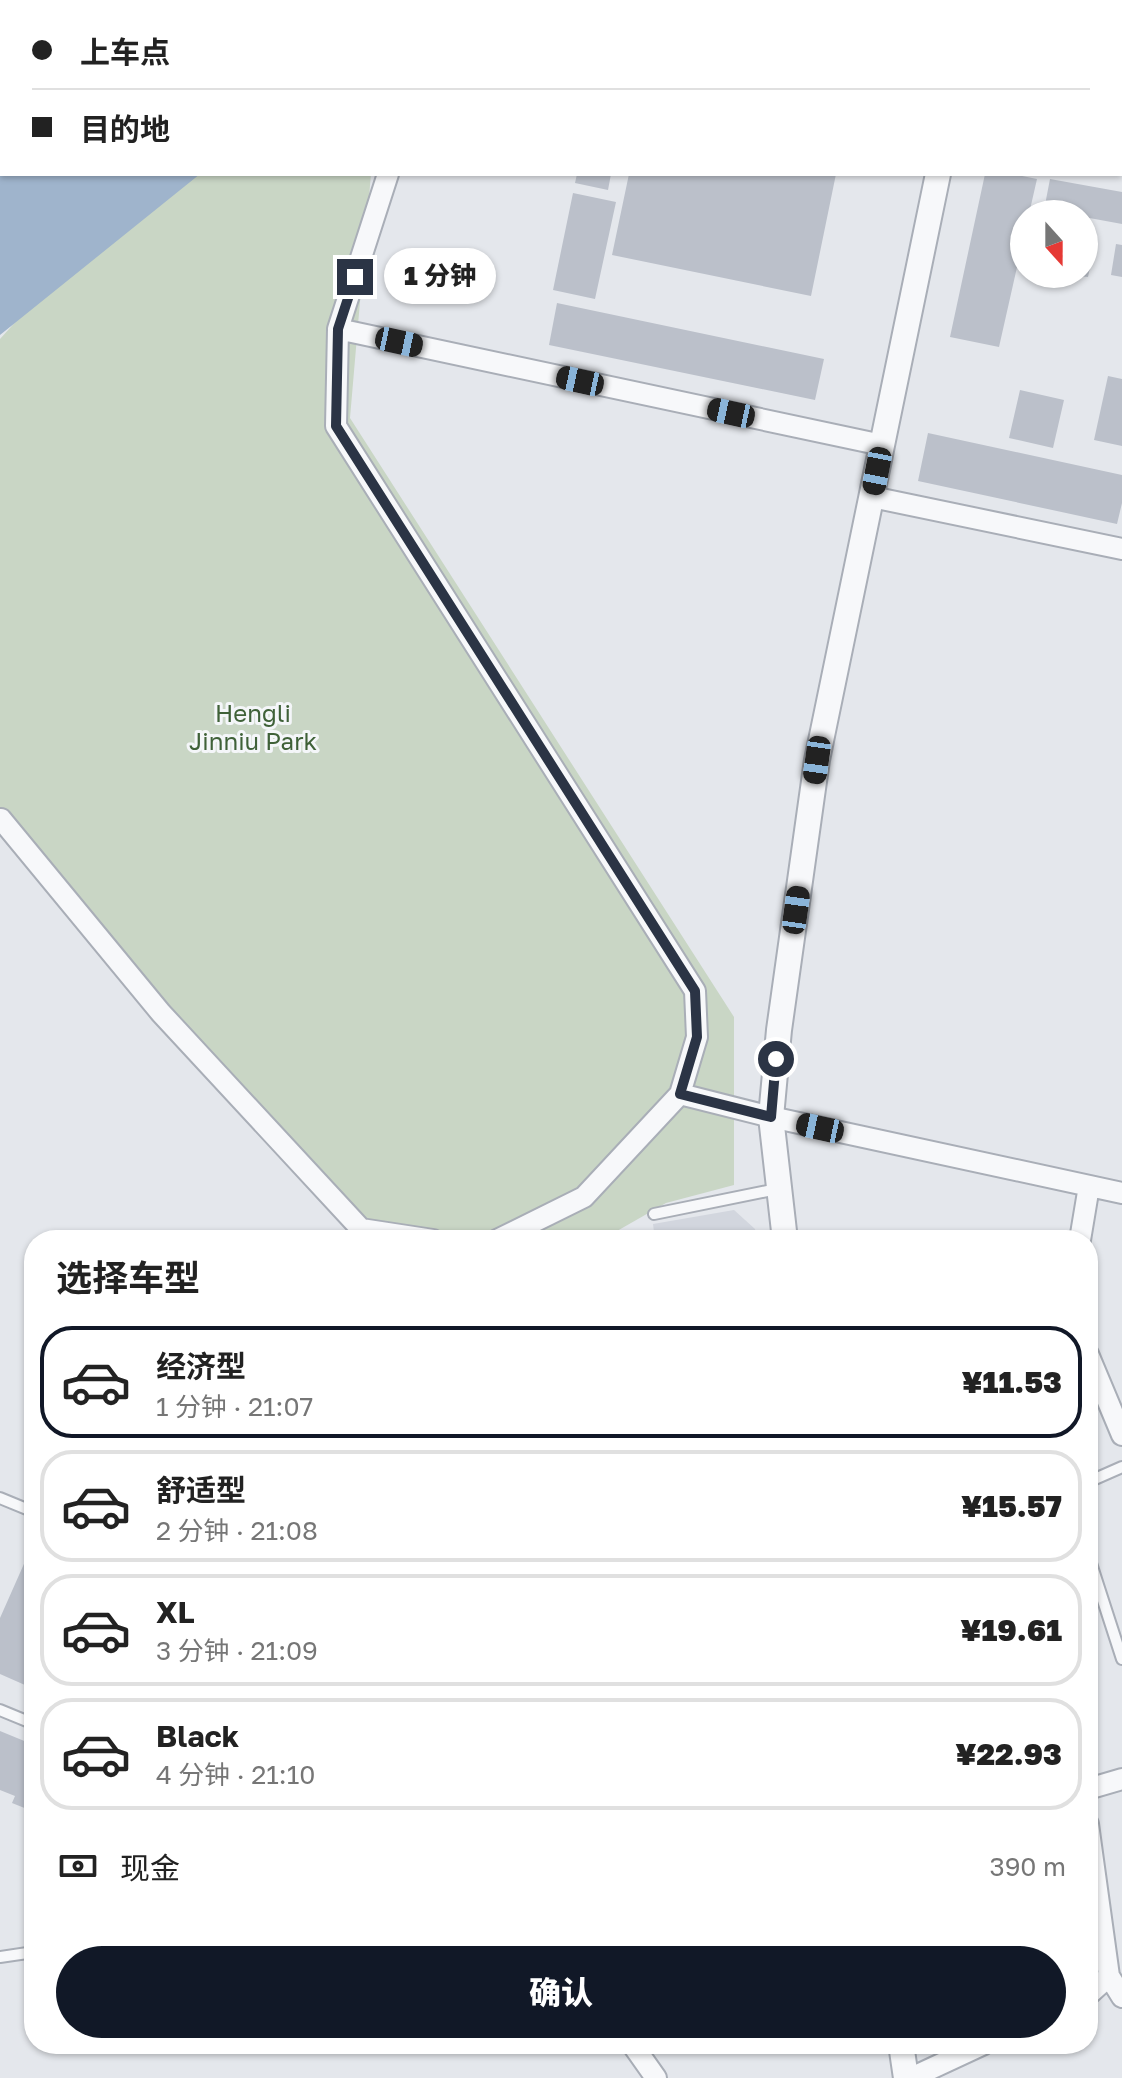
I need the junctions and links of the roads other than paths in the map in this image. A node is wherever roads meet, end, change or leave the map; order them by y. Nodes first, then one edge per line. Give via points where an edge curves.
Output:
1 (387, 176) edge
2 (938, 176) edge
3 (338, 329) junction
4 (882, 445) junction
5 (872, 497) junction
6 (1122, 549) edge
7 (0, 821) edge
8 (680, 1094) junction
9 (771, 1117) junction
10 (1089, 1186) junction
11 (777, 1189) junction
12 (1122, 1193) edge
13 (654, 1214) dead end
14 (367, 1230) edge
15 (517, 1230) edge
16 (783, 1230) edge
17 (1082, 1230) edge
18 (1098, 1378) edge
19 (1122, 1435) edge
20 (1122, 1467) edge
21 (1098, 1478) edge
22 (0, 1498) edge
23 (24, 1508) edge
24 (1098, 1585) edge
25 (1122, 1659) edge
26 (0, 1710) edge
27 (24, 1720) edge
28 (1122, 1779) edge
29 (1098, 1786) edge
30 (1098, 1896) edge
31 (24, 1953) edge
32 (0, 1957) edge
33 (1109, 1976) junction
34 (1098, 1986) edge
35 (1122, 1997) edge
36 (639, 2054) edge
37 (903, 2054) edge
38 (962, 2054) edge
39 (656, 2078) edge
40 (909, 2078) edge

1 - 3 street
2 - 4 street
3 - 4 street
3 - 8 street via 336,426 695,991 697,1037
4 - 5 street
5 - 6 street
5 - 9 street via 817,760
7 - 14 street via 161,1013
8 - 9 street
8 - 15 street via 584,1197
9 - 10 street
9 - 11 street
10 - 12 street
10 - 17 street
11 - 13 lane
11 - 16 street
18 - 19 street
20 - 21 lane
22 - 23 lane
24 - 25 lane
26 - 27 lane
28 - 29 street
30 - 33 street
31 - 32 lane
33 - 34 street
33 - 35 street
36 - 39 street
37 - 40 street
38 - 40 street

